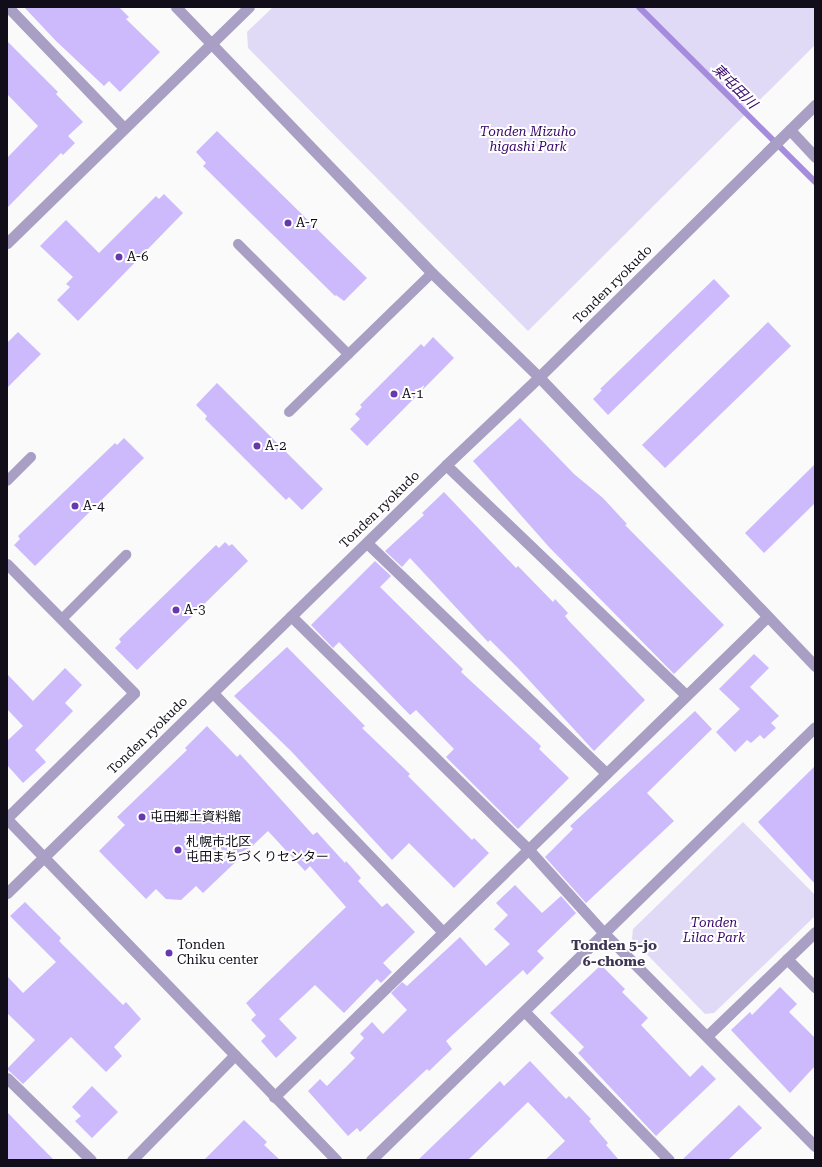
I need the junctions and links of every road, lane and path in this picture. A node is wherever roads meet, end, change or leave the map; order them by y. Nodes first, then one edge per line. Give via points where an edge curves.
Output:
1 (8, 7) edge
2 (176, 7) edge
3 (249, 7) edge
4 (212, 44) junction
5 (815, 105) edge
6 (124, 128) junction
7 (786, 134) junction
8 (815, 157) edge
9 (7, 243) edge
10 (238, 244) dead end
11 (432, 273) junction
12 (348, 354) junction
13 (540, 377) junction
14 (290, 412) dead end
15 (31, 457) dead end
16 (446, 465) junction
17 (7, 480) edge
18 (367, 543) junction
19 (126, 556) dead end
20 (7, 564) edge
21 (291, 616) junction
22 (766, 618) junction
23 (62, 619) junction
24 (815, 666) edge
25 (213, 693) junction
26 (686, 695) junction
27 (815, 727) edge
28 (606, 773) junction
29 (7, 819) edge
30 (528, 849) junction
31 (44, 856) junction
32 (7, 893) edge
33 (443, 932) junction
34 (815, 932) edge
35 (604, 933) junction
36 (787, 959) junction
37 (815, 987) edge
38 (525, 1012) junction
39 (708, 1035) junction
40 (236, 1056) junction
41 (9, 1083) edge
42 (274, 1097) junction
43 (815, 1146) edge
44 (91, 1160) edge
45 (132, 1160) edge
46 (336, 1160) edge
47 (371, 1160) edge
48 (669, 1160) edge

1 - 6 street
2 - 4 street
3 - 4 street
4 - 6 street
4 - 11 street
5 - 7 street
6 - 9 street
7 - 8 street
7 - 13 street, Tonden ryokudo
10 - 12 lane
11 - 12 lane
11 - 13 street
12 - 14 lane
13 - 16 street, Tonden ryokudo
13 - 22 street
15 - 17 lane
16 - 18 street, Tonden ryokudo
16 - 26 street
18 - 21 street, Tonden ryokudo
18 - 28 street
19 - 23 lane
20 - 23 street
21 - 25 street, Tonden ryokudo
21 - 30 street
22 - 24 street
22 - 26 street
23 - 29 street via 134,693
25 - 31 street, Tonden ryokudo
25 - 33 street
26 - 28 street
27 - 35 street
28 - 30 street
29 - 31 street
30 - 33 street
30 - 35 street
31 - 32 street, Tonden ryokudo
31 - 40 street
33 - 42 street
34 - 36 street
35 - 38 street
35 - 39 street
36 - 37 street
36 - 39 street
38 - 47 street
38 - 48 street
39 - 43 street
40 - 42 street
40 - 45 street
41 - 44 street
42 - 46 street

